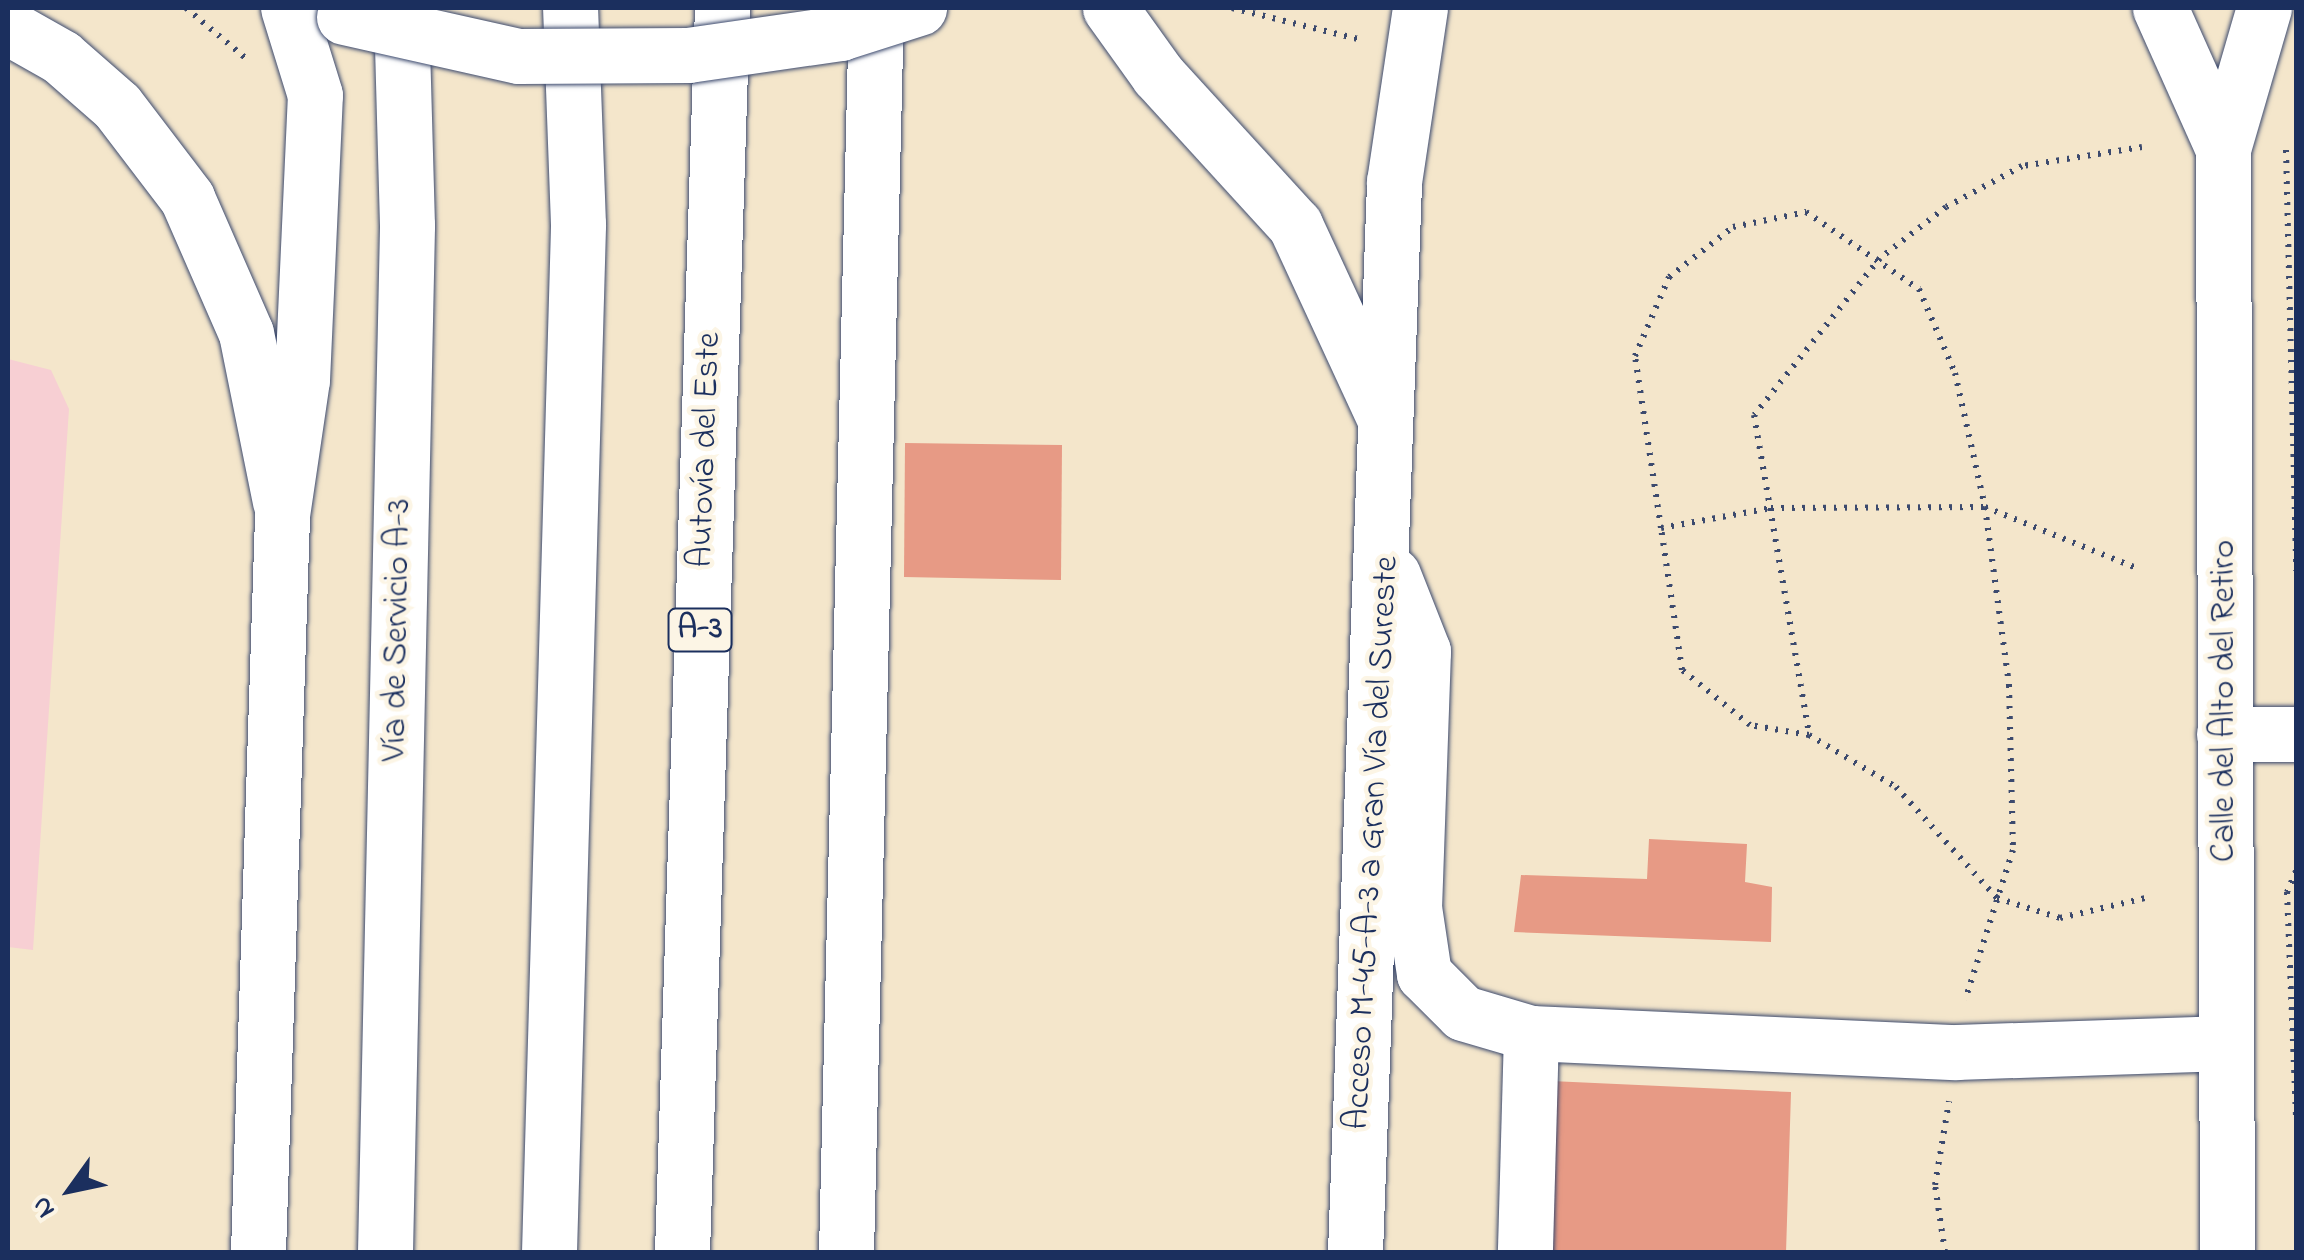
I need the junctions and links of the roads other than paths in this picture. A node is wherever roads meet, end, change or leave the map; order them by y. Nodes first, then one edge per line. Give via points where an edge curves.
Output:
1 (288, 8) edge
2 (401, 8) edge
3 (570, 8) edge
4 (722, 8) edge
5 (876, 8) edge
6 (919, 8) edge
7 (1110, 8) edge
8 (1420, 8) edge
9 (2160, 8) edge
10 (2264, 8) edge
11 (334, 12) edge
12 (8, 27) edge
13 (2222, 149) junction
14 (1391, 434) junction
15 (282, 516) junction
16 (1386, 558) junction
17 (2224, 734) junction
18 (2296, 734) edge
19 (1531, 1032) junction
20 (2226, 1044) junction
21 (258, 1252) edge
22 (385, 1252) edge
23 (549, 1252) edge
24 (682, 1252) edge
25 (846, 1252) edge
26 (1355, 1252) edge
27 (1525, 1252) edge
28 (2228, 1252) edge

1 - 15 main road via 315,95 302,380
2 - 22 main road, Vía de Servicio A-3 via 407,226
3 - 23 main road via 578,224
4 - 24 main road, Autovía del Este / A-3
5 - 25 main road
6 - 11 main road, bridge via 840,33 688,55 519,56
7 - 14 main road via 1158,75 1295,225
8 - 14 main road, Acceso M-45-A-3 a Gran Vía del Sureste via 1394,182
9 - 13 main road, Calle del Alto del Retiro
10 - 13 main road, Calle del Alto del Retiro
12 - 15 main road via 62,57 117,106 187,198 246,333
13 - 17 main road, Calle del Alto del Retiro
14 - 16 main road, Acceso M-45-A-3 a Gran Vía del Sureste
15 - 21 main road
16 - 19 main road via 1423,651 1414,907 1424,974 1464,1012
16 - 26 main road, Acceso M-45-A-3 a Gran Vía del Sureste
17 - 18 main road
17 - 20 main road, Calle del Alto del Retiro
19 - 20 main road via 1956,1052
19 - 27 main road
20 - 28 main road, Calle del Alto del Retiro

